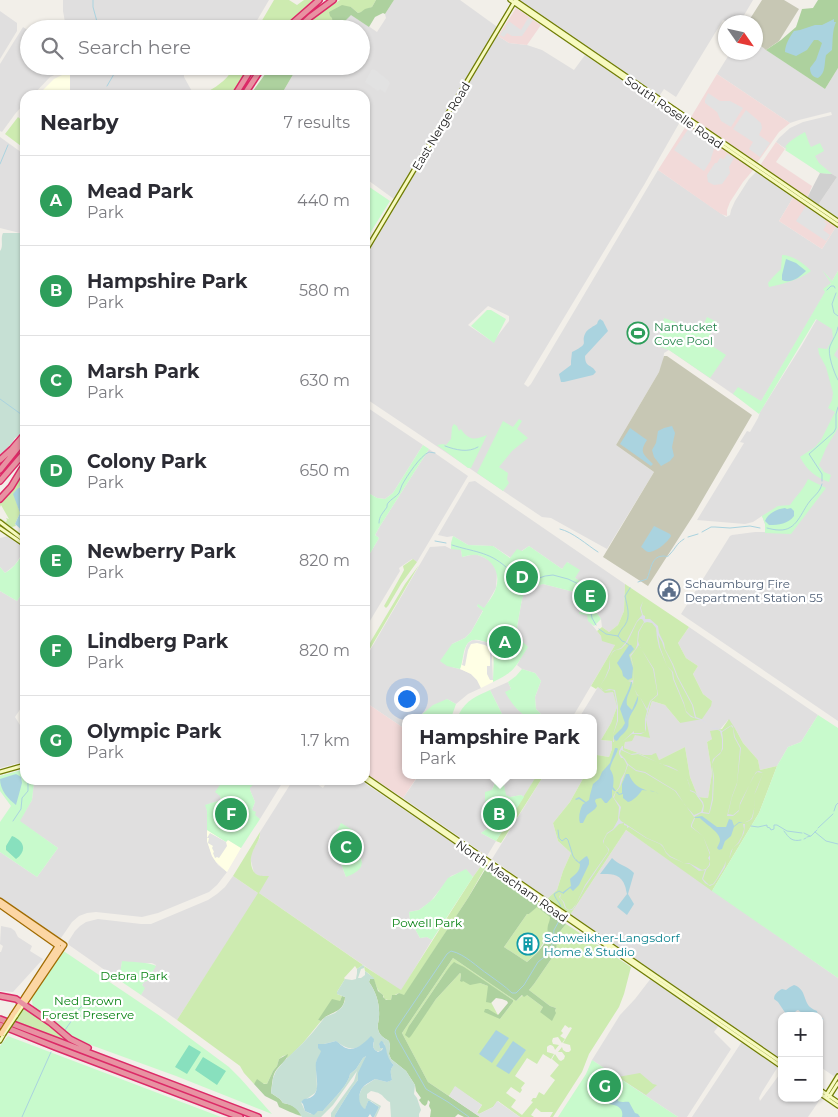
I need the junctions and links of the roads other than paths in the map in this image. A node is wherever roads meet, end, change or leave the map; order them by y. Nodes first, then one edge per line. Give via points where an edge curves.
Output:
1 (319, 0) edge
2 (333, 0) edge
3 (338, 0) edge
4 (513, 1) edge
5 (319, 10) junction
6 (295, 20) edge
7 (307, 20) edge
8 (247, 75) edge
9 (257, 75) edge
10 (238, 90) edge
11 (247, 90) edge
12 (838, 221) edge
13 (838, 225) edge
14 (370, 244) edge
15 (20, 440) edge
16 (20, 445) edge
17 (20, 458) edge
18 (0, 460) edge
19 (0, 470) edge
20 (20, 472) edge
21 (0, 481) edge
22 (0, 500) edge
23 (0, 522) edge
24 (0, 528) edge
25 (20, 537) edge
26 (20, 542) edge
27 (20, 766) edge
28 (0, 772) edge
29 (370, 780) edge
30 (0, 903) edge
31 (564, 915) junction
32 (0, 996) edge
33 (23, 1003) junction
34 (0, 1019) edge
35 (1, 1031) edge
36 (0, 1040) edge
37 (108, 1059) junction
38 (778, 1060) edge
39 (778, 1064) edge
40 (838, 1076) edge
41 (838, 1083) edge
42 (823, 1092) edge
43 (823, 1094) edge
44 (827, 1096) junction
45 (838, 1102) edge
46 (838, 1106) edge
47 (240, 1117) edge
48 (258, 1117) edge

1 - 6 highway
2 - 5 highway
3 - 5 highway
4 - 12 main road, South Roselle Road
4 - 13 main road, South Roselle Road
4 - 14 main road, East Nerge Road
5 - 7 highway
8 - 10 highway
9 - 11 highway
15 - 18 highway
16 - 19 highway
17 - 21 highway
20 - 22 highway
23 - 25 main road
24 - 26 main road
27 - 28 main road
29 - 31 main road, North Meacham Road
30 - 33 main road via 58,946
30 - 33 main road via 64,944
31 - 38 main road, North Meacham Road
31 - 39 main road, North Meacham Road
32 - 33 highway
33 - 35 main road, bridge
33 - 37 highway via 70,1039
34 - 37 highway
35 - 36 main road
35 - 47 highway via 17,1031
37 - 48 highway
40 - 44 main road
41 - 44 main road
42 - 44 main road
43 - 44 main road
44 - 45 main road
44 - 46 main road

